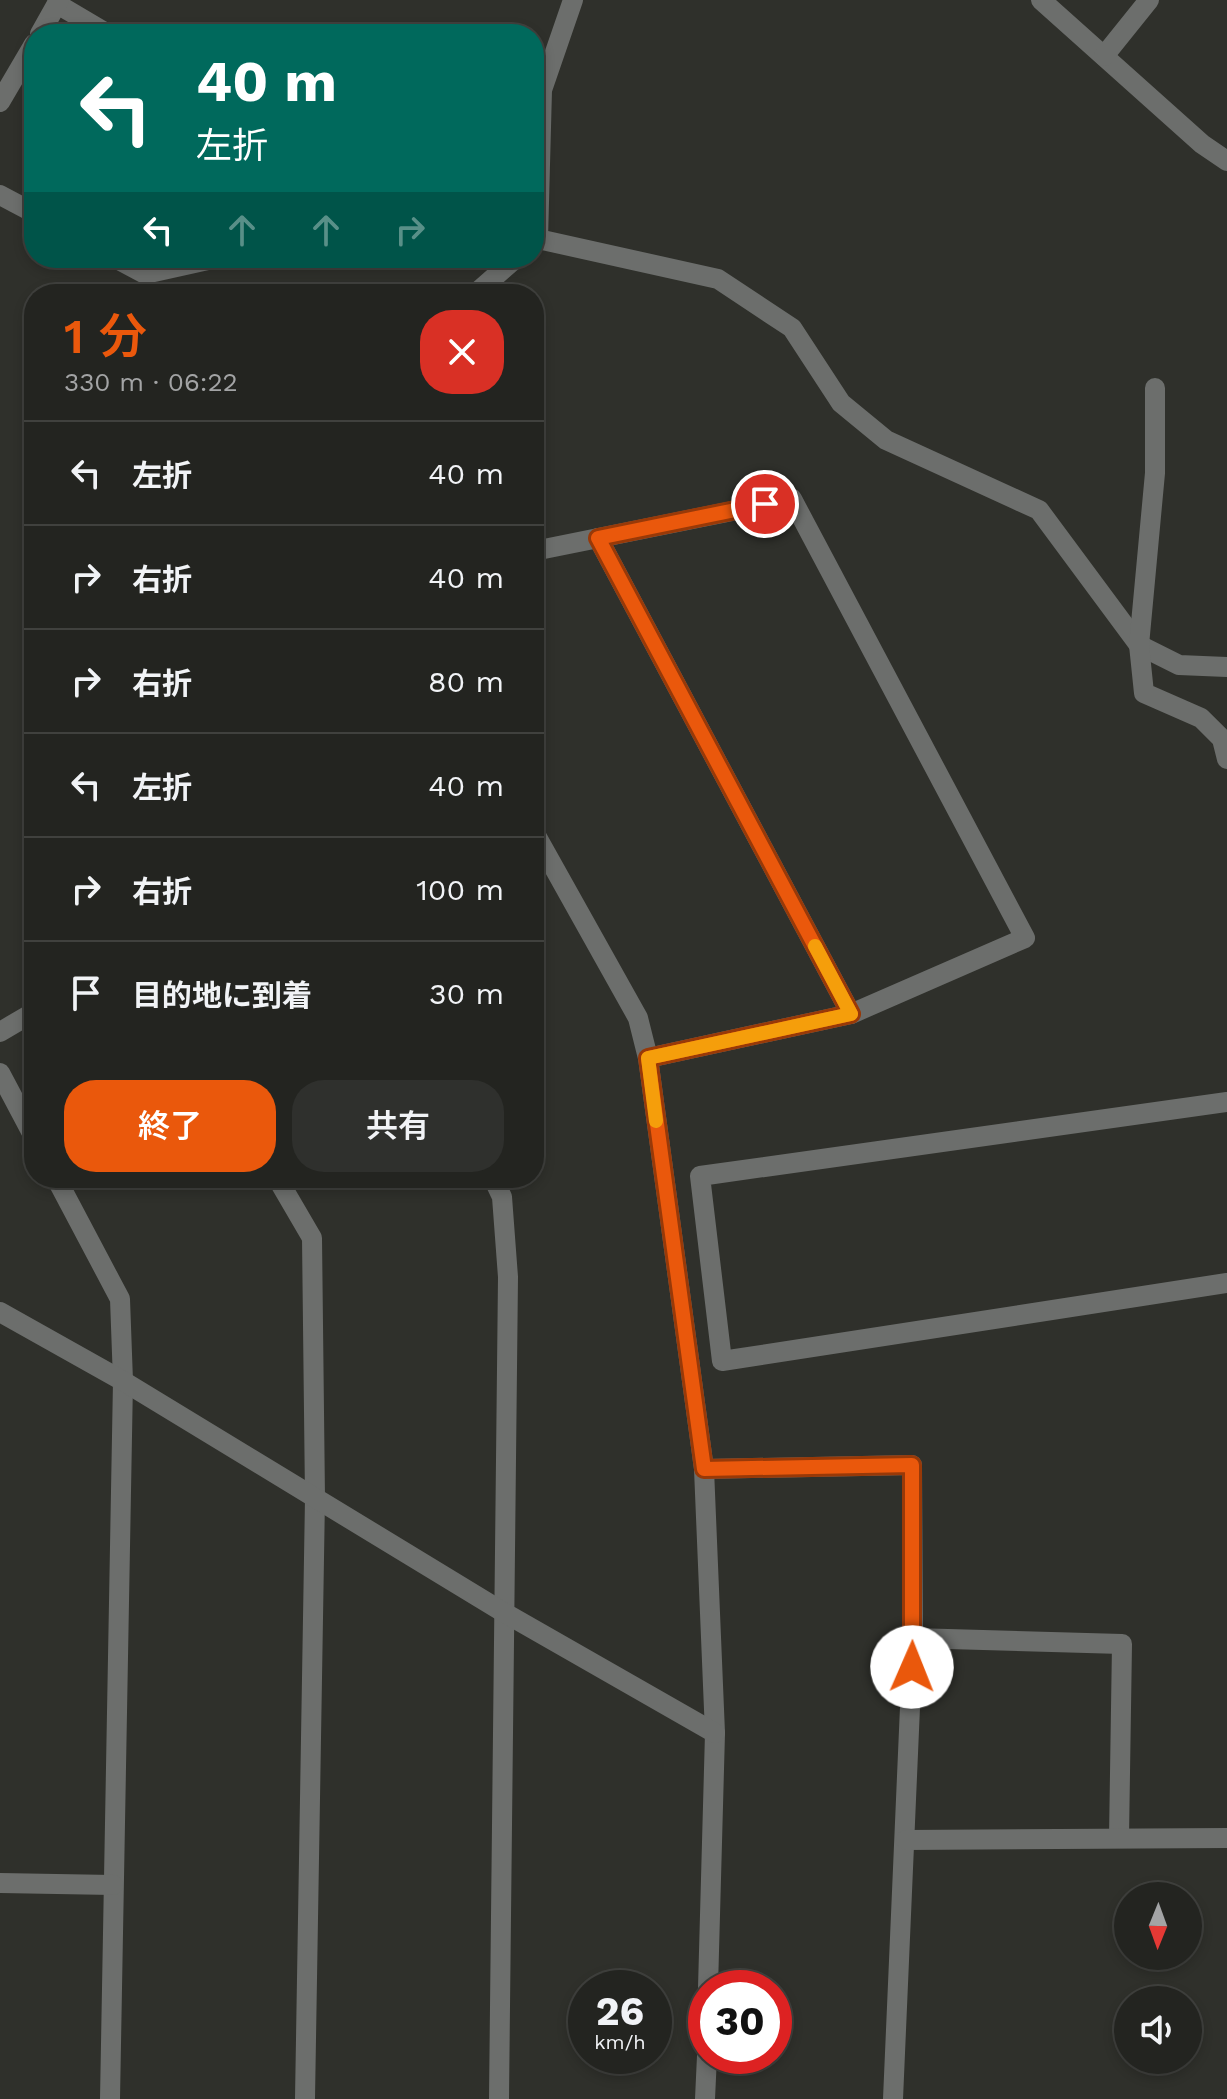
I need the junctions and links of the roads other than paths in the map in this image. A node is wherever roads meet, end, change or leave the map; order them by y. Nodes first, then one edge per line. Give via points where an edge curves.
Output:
1 (573, 0) edge
2 (1041, 0) edge
3 (1149, 0) edge
4 (58, 2) edge
5 (46, 24) edge
6 (92, 24) edge
7 (1104, 56) junction
8 (24, 61) edge
9 (544, 84) edge
10 (0, 102) edge
11 (1227, 161) edge
12 (0, 195) edge
13 (24, 208) edge
14 (544, 242) edge
15 (134, 268) edge
16 (172, 268) edge
17 (505, 268) edge
18 (486, 284) edge
19 (1155, 388) dead end
20 (598, 538) junction
21 (544, 549) edge
22 (1139, 645) junction
23 (1227, 667) edge
24 (1227, 759) edge
25 (544, 850) edge
26 (851, 1014) junction
27 (24, 1018) edge
28 (0, 1032) edge
29 (648, 1058) junction
30 (0, 1073) edge
31 (1227, 1102) edge
32 (24, 1118) edge
33 (61, 1188) edge
34 (283, 1188) edge
35 (498, 1188) edge
36 (1227, 1283) edge
37 (0, 1312) edge
38 (123, 1381) junction
39 (704, 1469) junction
40 (315, 1498) junction
41 (503, 1612) junction
42 (913, 1638) junction
43 (715, 1733) junction
44 (1119, 1838) junction
45 (1227, 1838) edge
46 (906, 1840) junction
47 (0, 1883) edge
48 (113, 1885) junction
49 (708, 1970) edge
50 (706, 2074) edge
51 (110, 2099) edge
52 (305, 2099) edge
53 (499, 2099) edge
54 (705, 2099) edge
55 (893, 2099) edge

1 - 9 street
2 - 7 street
3 - 7 street
4 - 5 street
4 - 6 street
7 - 11 street
8 - 10 street
12 - 13 street
14 - 22 street via 718,279 792,328 841,403 886,440 1039,510
15 - 16 street via 145,274
17 - 18 street
19 - 22 street via 1155,473
20 - 21 street
20 - 26 street
20 - 26 street via 792,499 1025,938
22 - 23 street via 1179,665
22 - 24 street via 1144,693 1201,718 1222,739
25 - 29 street via 638,1018
26 - 29 street
27 - 28 street
29 - 39 street
30 - 32 street
31 - 36 street via 700,1176 722,1361
33 - 38 street via 120,1299
34 - 40 street via 312,1238
35 - 41 street via 508,1277
37 - 38 street
38 - 40 street
38 - 48 street
39 - 42 street via 912,1465
39 - 43 street
40 - 41 street
40 - 52 street
41 - 43 street
41 - 53 street
42 - 44 street via 1122,1644
42 - 46 street
43 - 49 street
44 - 45 street
44 - 46 street
46 - 55 street
47 - 48 street
48 - 51 street
50 - 54 street

